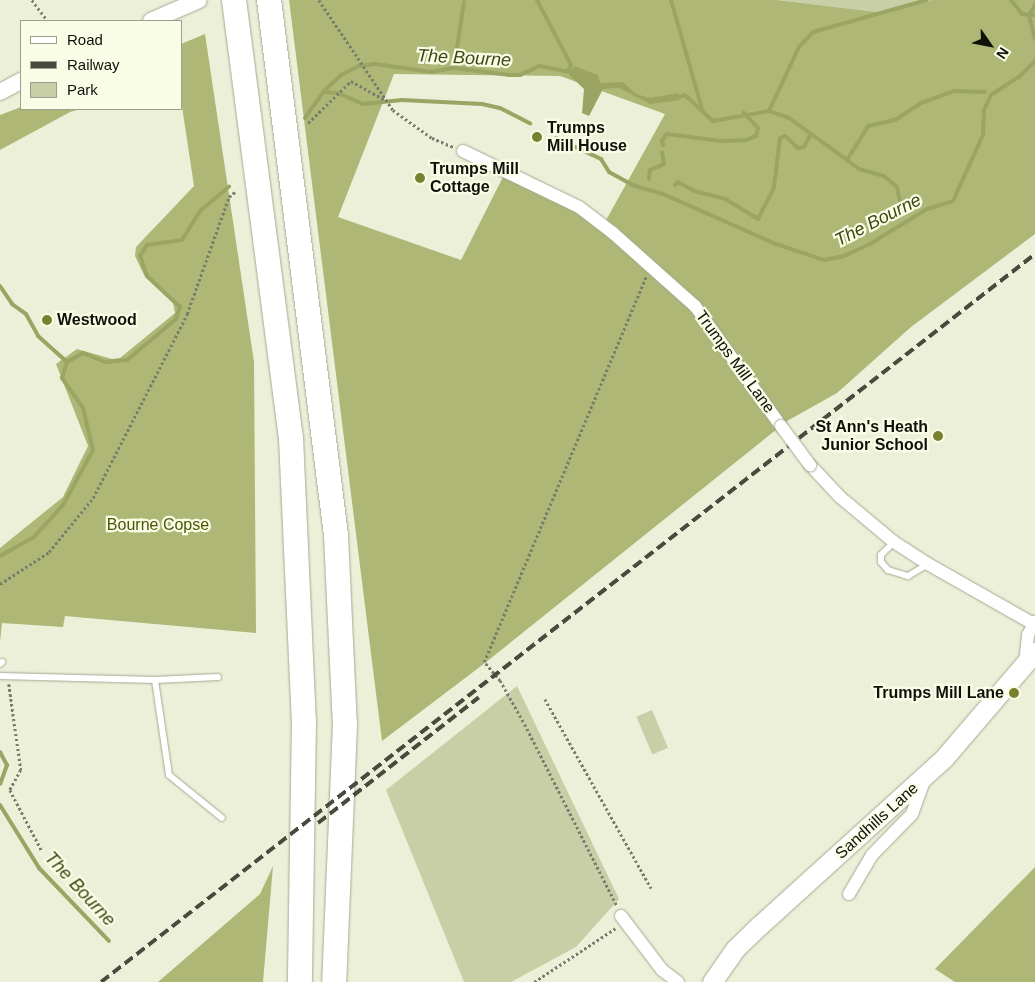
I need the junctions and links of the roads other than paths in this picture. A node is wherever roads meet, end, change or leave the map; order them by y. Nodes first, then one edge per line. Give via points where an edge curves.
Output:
1 (234, 0) edge
2 (269, 0) edge
3 (193, 2) edge
4 (153, 20) edge
5 (20, 82) edge
6 (0, 92) edge
7 (462, 151) road end
8 (894, 542) junction
9 (928, 564) junction
10 (1034, 622) edge
11 (1030, 658) edge
12 (0, 676) edge
13 (218, 677) dead end
14 (155, 680) junction
15 (925, 776) junction
16 (222, 818) dead end
17 (849, 894) dead end
18 (623, 918) road end
19 (300, 982) edge
20 (334, 982) edge
21 (678, 982) edge
22 (712, 982) edge

1 - 19 highway via 291,438 304,720
2 - 20 highway via 336,536 345,724
3 - 4 street
5 - 6 street
7 - 8 street, Trumps Mill Lane, bridge via 579,207 650,266 709,323 810,465 840,497
8 - 9 street, Trumps Mill Lane
8 - 9 lane via 881,555 881,562 888,570 908,576
9 - 10 street, Trumps Mill Lane
10 - 11 street, Trumps Mill Lane
11 - 15 main road, Sandhills Lane via 980,719
12 - 14 lane
13 - 14 lane
14 - 16 lane via 169,775
15 - 17 street via 912,814 872,855
15 - 22 main road, Sandhills Lane via 735,949
18 - 21 street via 662,970

